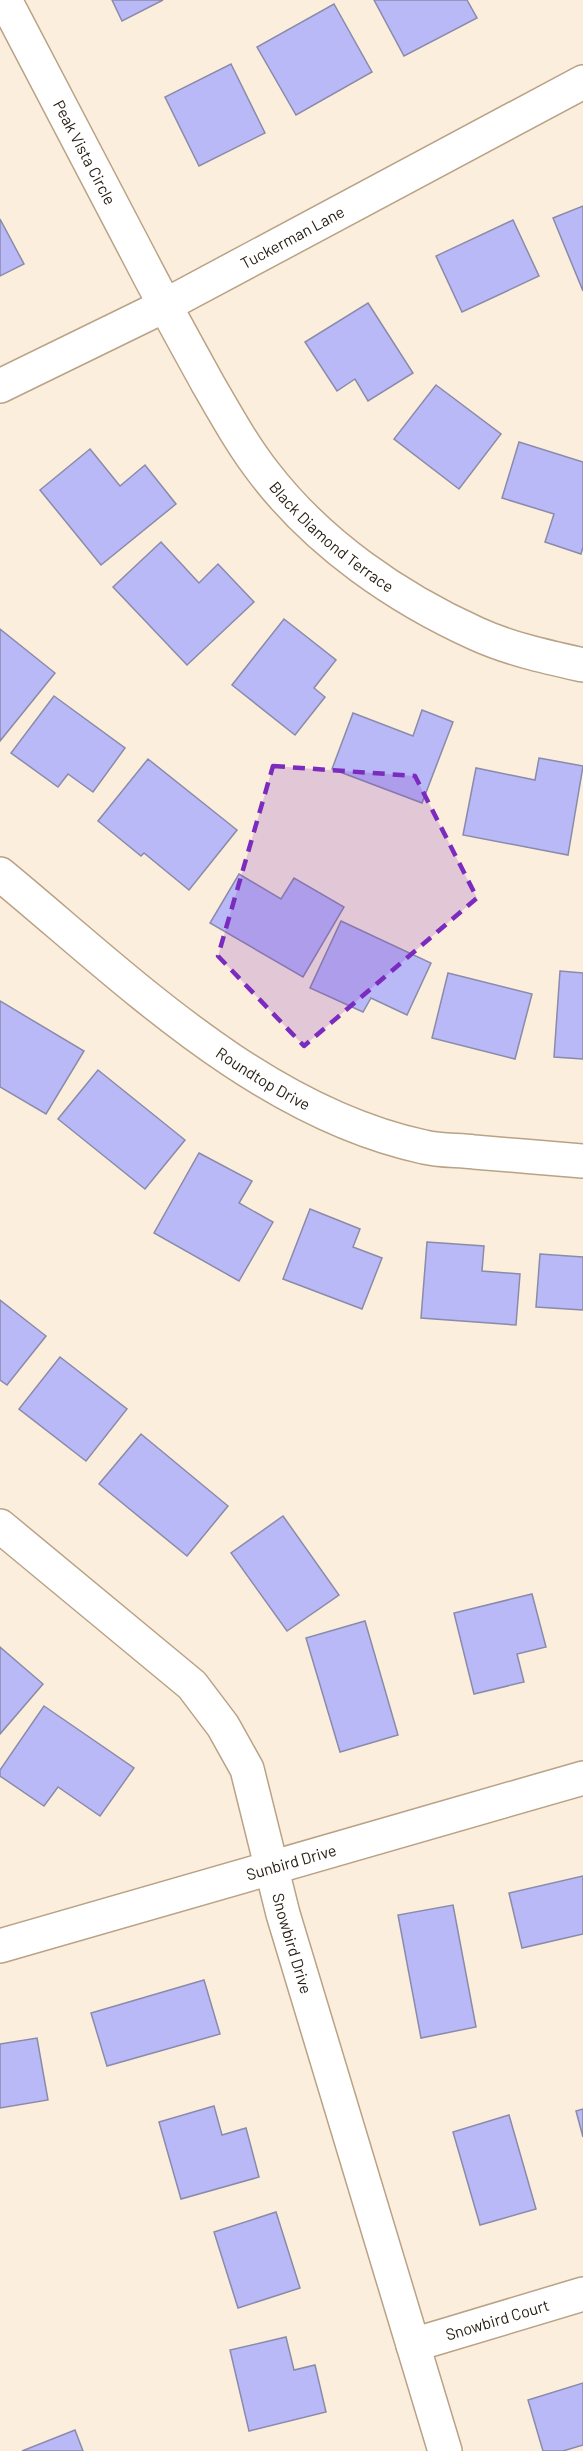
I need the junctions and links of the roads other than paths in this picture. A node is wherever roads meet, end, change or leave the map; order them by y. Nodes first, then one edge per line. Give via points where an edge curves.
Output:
1 (5, 0) edge
2 (583, 82) edge
3 (164, 306) junction
4 (0, 386) edge
5 (583, 665) edge
6 (0, 874) edge
7 (583, 1161) edge
8 (0, 1526) edge
9 (583, 1778) edge
10 (273, 1868) junction
11 (0, 1946) edge
12 (583, 2294) edge
13 (413, 2344) junction
14 (445, 2451) edge

1 - 3 street, Peak Vista Circle
2 - 3 street, Tuckerman Lane
3 - 4 street, Tuckerman Lane
3 - 5 street, Black Diamond Terrace via 259,466 298,512 336,547 417,603 478,635
6 - 7 street, Roundtop Drive via 181,1023 230,1060 294,1098 356,1126 425,1147
8 - 10 street, Snowbird Drive via 192,1685 223,1726 247,1769
9 - 10 street, Sunbird Drive
10 - 11 street, Sunbird Drive
10 - 13 street, Snowbird Drive via 283,1914
12 - 13 street, Snowbird Court
13 - 14 street, Snowbird Drive

